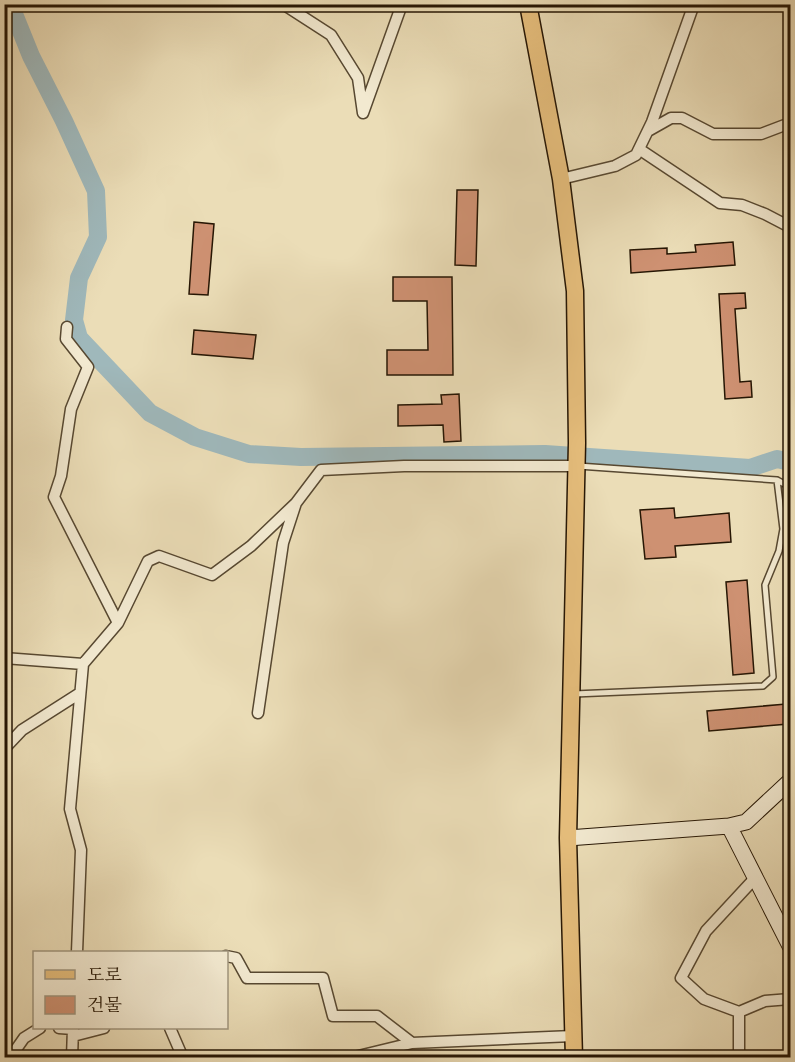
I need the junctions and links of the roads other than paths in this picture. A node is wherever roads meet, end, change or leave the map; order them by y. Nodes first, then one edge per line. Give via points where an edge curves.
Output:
1 (283, 4) edge
2 (402, 4) edge
3 (528, 4) edge
4 (694, 4) edge
5 (790, 123) edge
6 (647, 132) junction
7 (639, 149) junction
8 (561, 179) junction
9 (790, 227) edge
10 (67, 327) dead end
11 (576, 466) junction
12 (777, 480) junction
13 (790, 487) edge
14 (296, 503) junction
15 (118, 623) junction
16 (4, 658) edge
17 (83, 664) junction
18 (80, 693) junction
19 (571, 694) junction
20 (258, 713) dead end
21 (4, 749) edge
22 (790, 781) edge
23 (729, 826) junction
24 (568, 838) junction
25 (756, 877) junction
26 (790, 946) edge
27 (77, 951) edge
28 (228, 956) edge
29 (790, 999) edge
30 (739, 1012) junction
31 (38, 1029) edge
32 (94, 1029) edge
33 (170, 1029) edge
34 (73, 1031) edge
35 (573, 1036) junction
36 (412, 1043) junction
37 (10, 1058) edge
38 (72, 1058) edge
39 (183, 1058) edge
40 (350, 1058) edge
41 (574, 1058) edge
42 (739, 1058) edge

1 - 2 street via 331,34 358,78 363,113
3 - 8 main road
4 - 6 street
5 - 6 street via 761,134 713,134 682,118 671,118
6 - 7 street
7 - 8 street via 636,155 615,166
7 - 9 street via 720,203 742,205
8 - 11 main road via 575,291
10 - 15 street via 66,339 88,367 71,409 54,497
11 - 12 lane
11 - 14 street via 321,470
11 - 19 main road
12 - 13 lane
12 - 19 lane via 783,529 765,585 773,676 763,686
14 - 15 street via 251,546 212,575 159,556 148,561
14 - 20 street via 283,543
15 - 17 street
16 - 17 street
17 - 18 street
18 - 21 street via 22,730
18 - 27 street via 70,809 81,849
19 - 24 main road
22 - 23 street via 746,822
23 - 24 street
23 - 25 street
24 - 35 main road
25 - 26 street
25 - 30 street via 706,931 681,978 704,999
28 - 36 street via 236,958 247,978 323,978 333,1016 377,1016
29 - 30 street via 765,1001
30 - 42 street
31 - 37 street via 24,1038
32 - 34 street
33 - 39 street
34 - 38 street
35 - 36 street
35 - 41 main road
36 - 40 street

